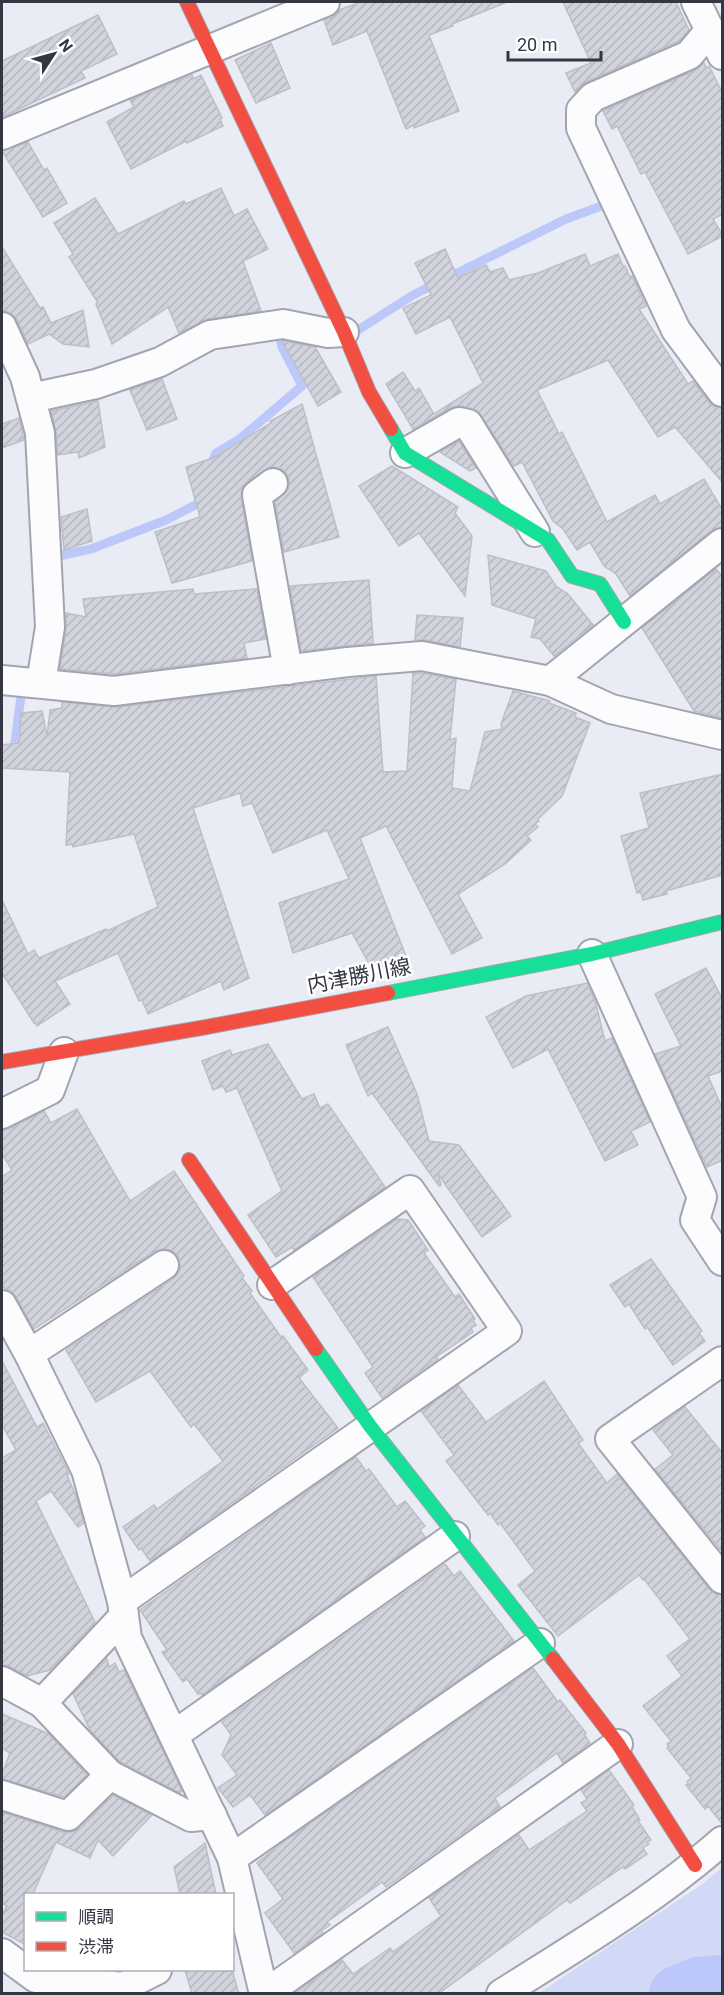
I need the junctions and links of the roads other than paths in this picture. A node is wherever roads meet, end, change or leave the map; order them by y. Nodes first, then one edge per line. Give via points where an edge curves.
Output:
1 (187, 2) edge
2 (325, 2) edge
3 (697, 2) edge
4 (716, 43) edge
5 (210, 49) junction
6 (2, 135) edge
7 (2, 327) edge
8 (344, 332) junction
9 (19, 387) edge
10 (723, 392) edge
11 (405, 453) junction
12 (273, 483) dead end
13 (535, 532) junction
14 (723, 543) edge
15 (624, 622) junction
16 (288, 670) junction
17 (2, 680) edge
18 (550, 681) junction
19 (40, 683) junction
20 (723, 735) edge
21 (723, 922) edge
22 (592, 954) junction
23 (63, 1052) junction
24 (2, 1062) edge
25 (2, 1114) edge
26 (189, 1160) dead end
27 (723, 1261) edge
28 (164, 1265) dead end
29 (272, 1285) junction
30 (2, 1305) edge
31 (29, 1354) junction
32 (723, 1361) edge
33 (370, 1426) junction
34 (455, 1536) junction
35 (723, 1579) edge
36 (123, 1608) junction
37 (540, 1643) junction
38 (2, 1681) edge
39 (42, 1704) junction
40 (174, 1735) junction
41 (618, 1744) junction
42 (110, 1775) junction
43 (2, 1795) edge
44 (212, 1815) junction
45 (723, 1841) edge
46 (232, 1858) junction
47 (695, 1865) junction
48 (241, 1936) edge
49 (2, 1953) edge
50 (155, 1971) edge
51 (32, 1985) edge
52 (265, 1994) edge
53 (501, 1994) edge

1 - 5 street
2 - 5 street
3 - 4 street
4 - 10 street via 593,97 581,110 581,128 676,330
5 - 6 street
5 - 8 street
7 - 9 street
8 - 9 street via 328,333 283,324 210,335 160,362 96,384
8 - 11 street via 369,392
9 - 19 street via 40,433 50,627
11 - 13 street
11 - 13 street via 459,423 468,424
12 - 16 street via 257,495
13 - 15 street via 548,540 572,576 600,584
14 - 15 street
15 - 18 street
16 - 18 street via 422,656
16 - 19 street via 114,691
17 - 19 street
18 - 20 street via 611,709
21 - 22 street, 内津勝川線
22 - 23 street, 内津勝川線
22 - 27 street via 702,1197 695,1220
23 - 24 street, 内津勝川線
23 - 25 street via 50,1090
26 - 29 street
28 - 31 street
29 - 33 street
29 - 33 street via 410,1190 507,1331
30 - 31 street
31 - 36 street via 86,1470
32 - 35 street via 610,1439
33 - 34 street
33 - 36 street
34 - 37 street
34 - 40 street
36 - 39 street
36 - 40 street via 127,1638
37 - 41 street
37 - 46 street
38 - 39 street
39 - 42 street
40 - 44 street
41 - 47 street
41 - 52 street
42 - 43 street via 68,1816
42 - 44 street via 191,1817
44 - 46 street
45 - 47 street
46 - 48 street
47 - 53 street via 624,1916
48 - 52 street
49 - 51 street
50 - 51 street via 123,1987

